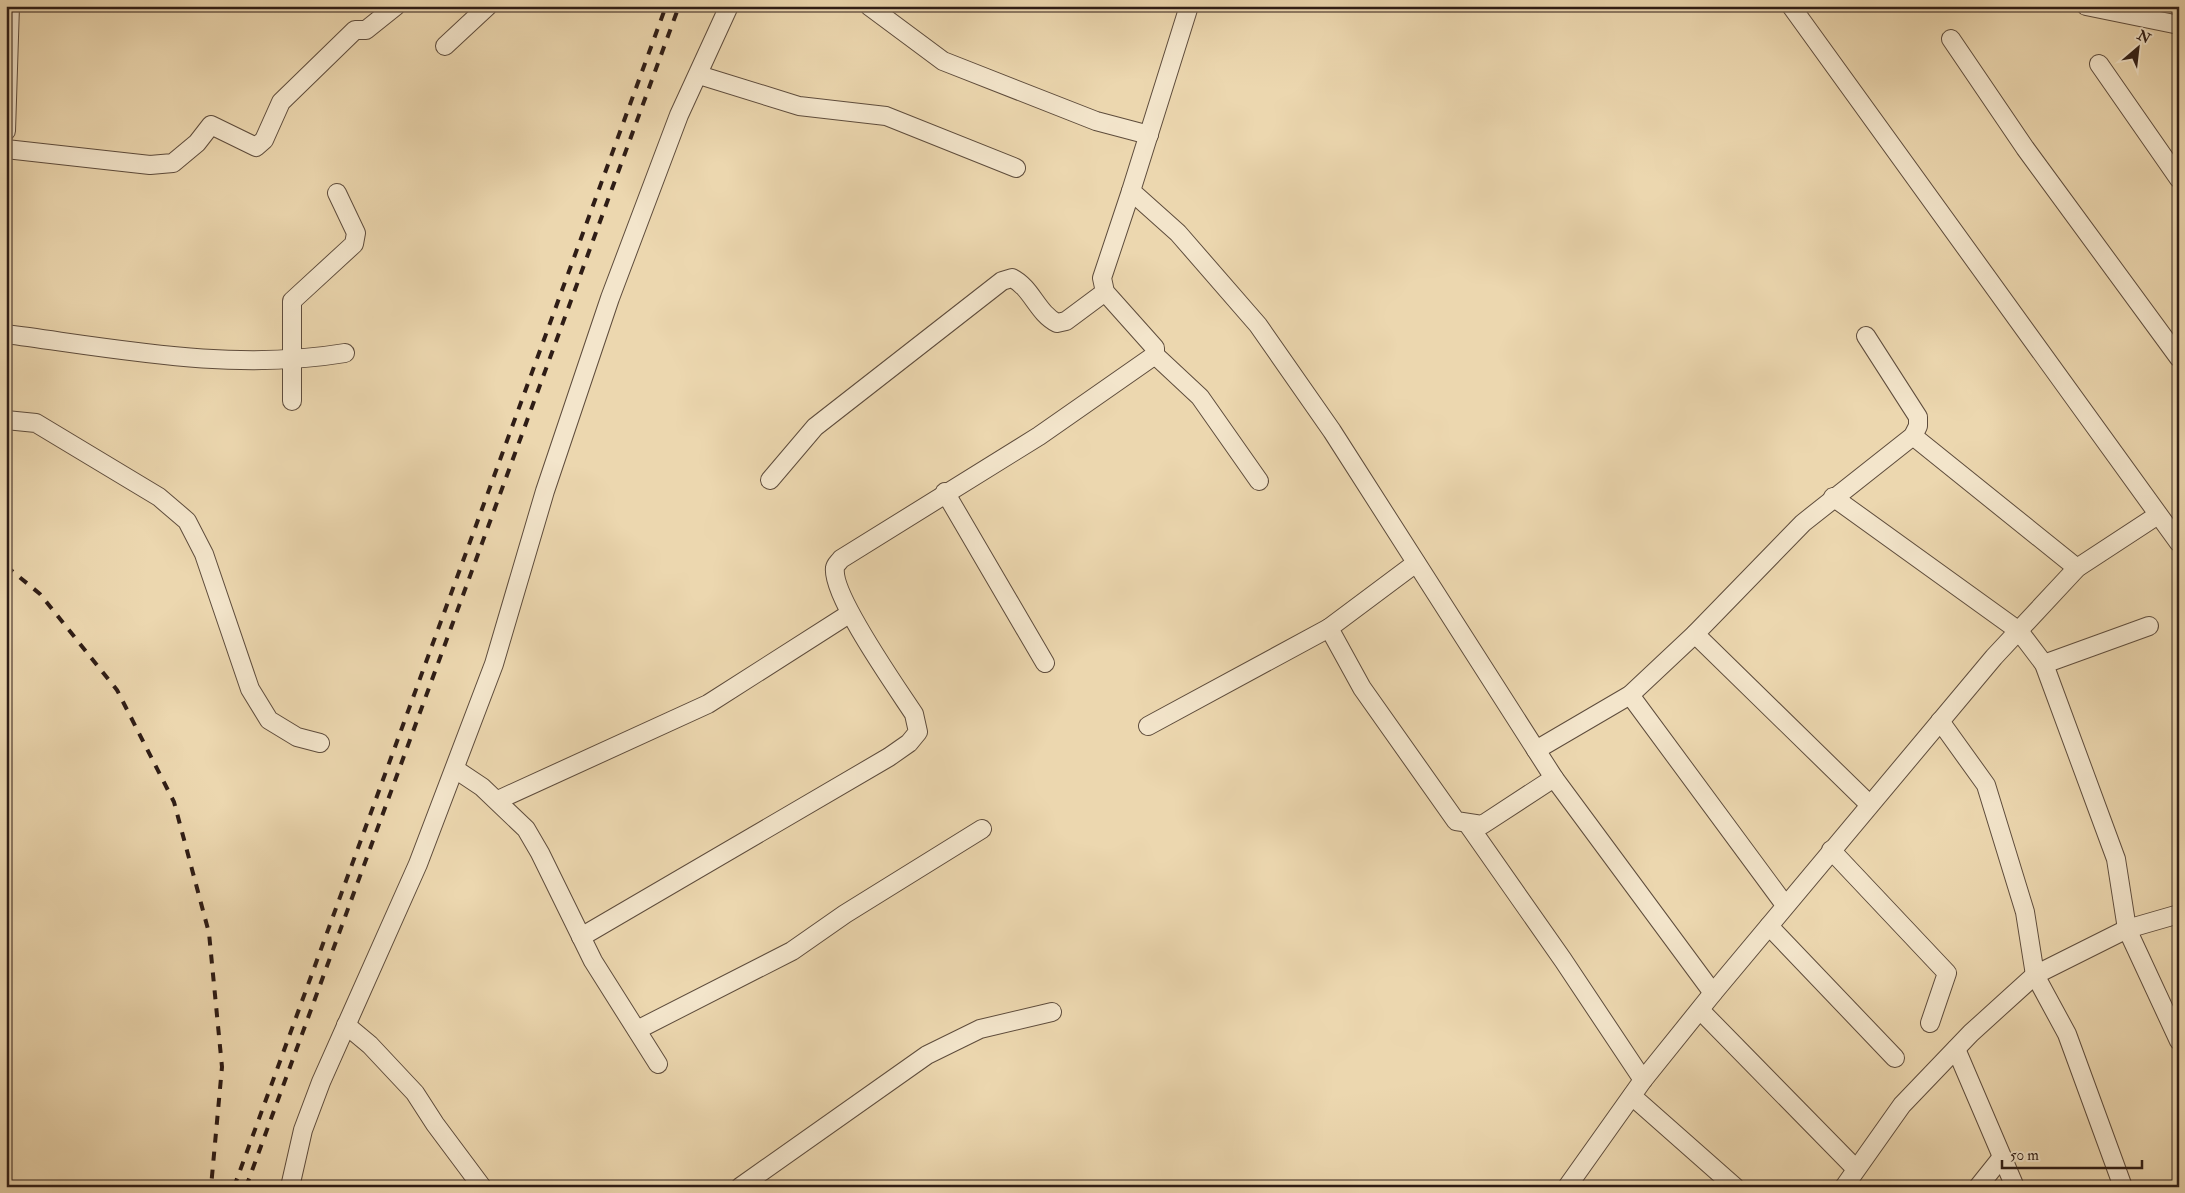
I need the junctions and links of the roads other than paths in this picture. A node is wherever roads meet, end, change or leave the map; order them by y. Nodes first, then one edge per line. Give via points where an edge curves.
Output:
1 (10, 6) edge
2 (396, 6) edge
3 (488, 6) edge
4 (729, 6) edge
5 (869, 6) edge
6 (1189, 6) edge
7 (1791, 6) edge
8 (2086, 6) edge
9 (2179, 25) edge
10 (1951, 39) dead end
11 (445, 46) dead end
12 (2099, 64) dead end
13 (699, 75) junction
14 (6, 130) edge
15 (1149, 135) junction
16 (6, 149) edge
17 (1016, 168) dead end
18 (2179, 179) edge
19 (1131, 191) junction
20 (337, 194) dead end
21 (1105, 292) junction
22 (6, 334) edge
23 (1866, 336) dead end
24 (345, 353) dead end
25 (1155, 355) junction
26 (2179, 358) edge
27 (291, 360) junction
28 (292, 402) dead end
29 (6, 420) edge
30 (1913, 436) junction
31 (770, 480) dead end
32 (1259, 481) dead end
33 (945, 492) junction
34 (1833, 497) junction
35 (2158, 515) junction
36 (2179, 543) edge
37 (1416, 563) junction
38 (2077, 568) junction
39 (849, 614) junction
40 (2149, 626) dead end
41 (1329, 628) junction
42 (2018, 630) junction
43 (1695, 634) junction
44 (1045, 662) dead end
45 (2044, 664) junction
46 (1630, 695) junction
47 (1940, 721) junction
48 (1148, 726) dead end
49 (320, 743) dead end
50 (1536, 750) junction
51 (455, 769) junction
52 (1554, 778) junction
53 (498, 800) junction
54 (1869, 804) junction
55 (1467, 823) junction
56 (982, 829) dead end
57 (1831, 850) junction
58 (1785, 905) junction
59 (2179, 914) edge
60 (1768, 926) junction
61 (2127, 929) junction
62 (582, 937) junction
63 (2035, 976) junction
64 (1713, 992) junction
65 (1700, 1010) junction
66 (1052, 1012) dead end
67 (1930, 1023) dead end
68 (346, 1025) junction
69 (637, 1030) junction
70 (2179, 1041) edge
71 (1956, 1049) junction
72 (1894, 1058) dead end
73 (658, 1064) dead end
74 (1643, 1080) junction
75 (1632, 1096) junction
76 (2002, 1157) junction
77 (1856, 1169) junction
78 (290, 1187) edge
79 (482, 1187) edge
80 (740, 1187) edge
81 (1567, 1187) edge
82 (1735, 1187) edge
83 (1844, 1187) edge
84 (1978, 1187) edge
85 (2015, 1187) edge
86 (2124, 1187) edge

1 - 14 street
2 - 16 street via 366,30 355,30 281,102 264,140 256,147 211,125 197,143 173,163 150,165
3 - 11 street
4 - 13 street
5 - 15 street via 943,61 1096,121
6 - 15 street
7 - 35 street
8 - 9 street
10 - 26 street via 2025,148
12 - 18 street
13 - 17 street via 799,106 886,116
13 - 51 street via 679,115 599,329 545,492 504,634
15 - 19 street
19 - 21 street via 1102,278
19 - 37 street via 1178,232 1258,325 1332,431
20 - 27 street via 356,233 354,244 292,301
21 - 25 street via 1155,348
21 - 31 street via 1066,321 1057,323 1048,319 1021,283 1012,278 1002,281 815,427
22 - 27 street via 194,359
23 - 30 street via 1918,417
24 - 27 street
25 - 32 street via 1200,397
25 - 33 street via 1039,436
27 - 28 street
29 - 49 street via 36,423 159,497 187,521 204,554 250,689 269,720 297,737
30 - 34 street
30 - 38 street
33 - 39 street via 841,559 835,567 835,577
33 - 44 street
34 - 42 street
34 - 43 street
35 - 36 street
35 - 38 street
37 - 41 street
37 - 50 street
38 - 42 street
39 - 53 street via 708,704
39 - 62 street via 914,714 918,732 909,743 786,819
40 - 45 street
41 - 48 street
41 - 55 street via 1362,688 1456,822
42 - 45 street
42 - 47 street
43 - 46 street
43 - 54 street
45 - 61 street via 2116,859
46 - 50 street
46 - 58 street
47 - 54 street
47 - 63 street via 1986,785 2025,912
50 - 52 street
51 - 53 street
51 - 68 street via 418,864
52 - 55 street via 1482,825
52 - 64 street
53 - 62 street via 526,829
54 - 57 street
55 - 74 street via 1564,960
56 - 69 street via 845,914 792,952
57 - 58 street
57 - 67 street via 1947,974
58 - 60 street
59 - 61 street
60 - 64 street
60 - 72 street
61 - 63 street
61 - 70 street
62 - 69 street via 593,961
63 - 71 street
63 - 86 street via 2067,1034
64 - 65 street
65 - 74 street
65 - 77 street
66 - 80 street via 980,1029 927,1054
68 - 78 street via 303,1130
68 - 79 street via 370,1044 415,1093
69 - 73 street
71 - 76 street
71 - 77 street via 1902,1105
74 - 75 street
75 - 81 street
75 - 82 street
76 - 84 street
76 - 85 street
77 - 83 street

